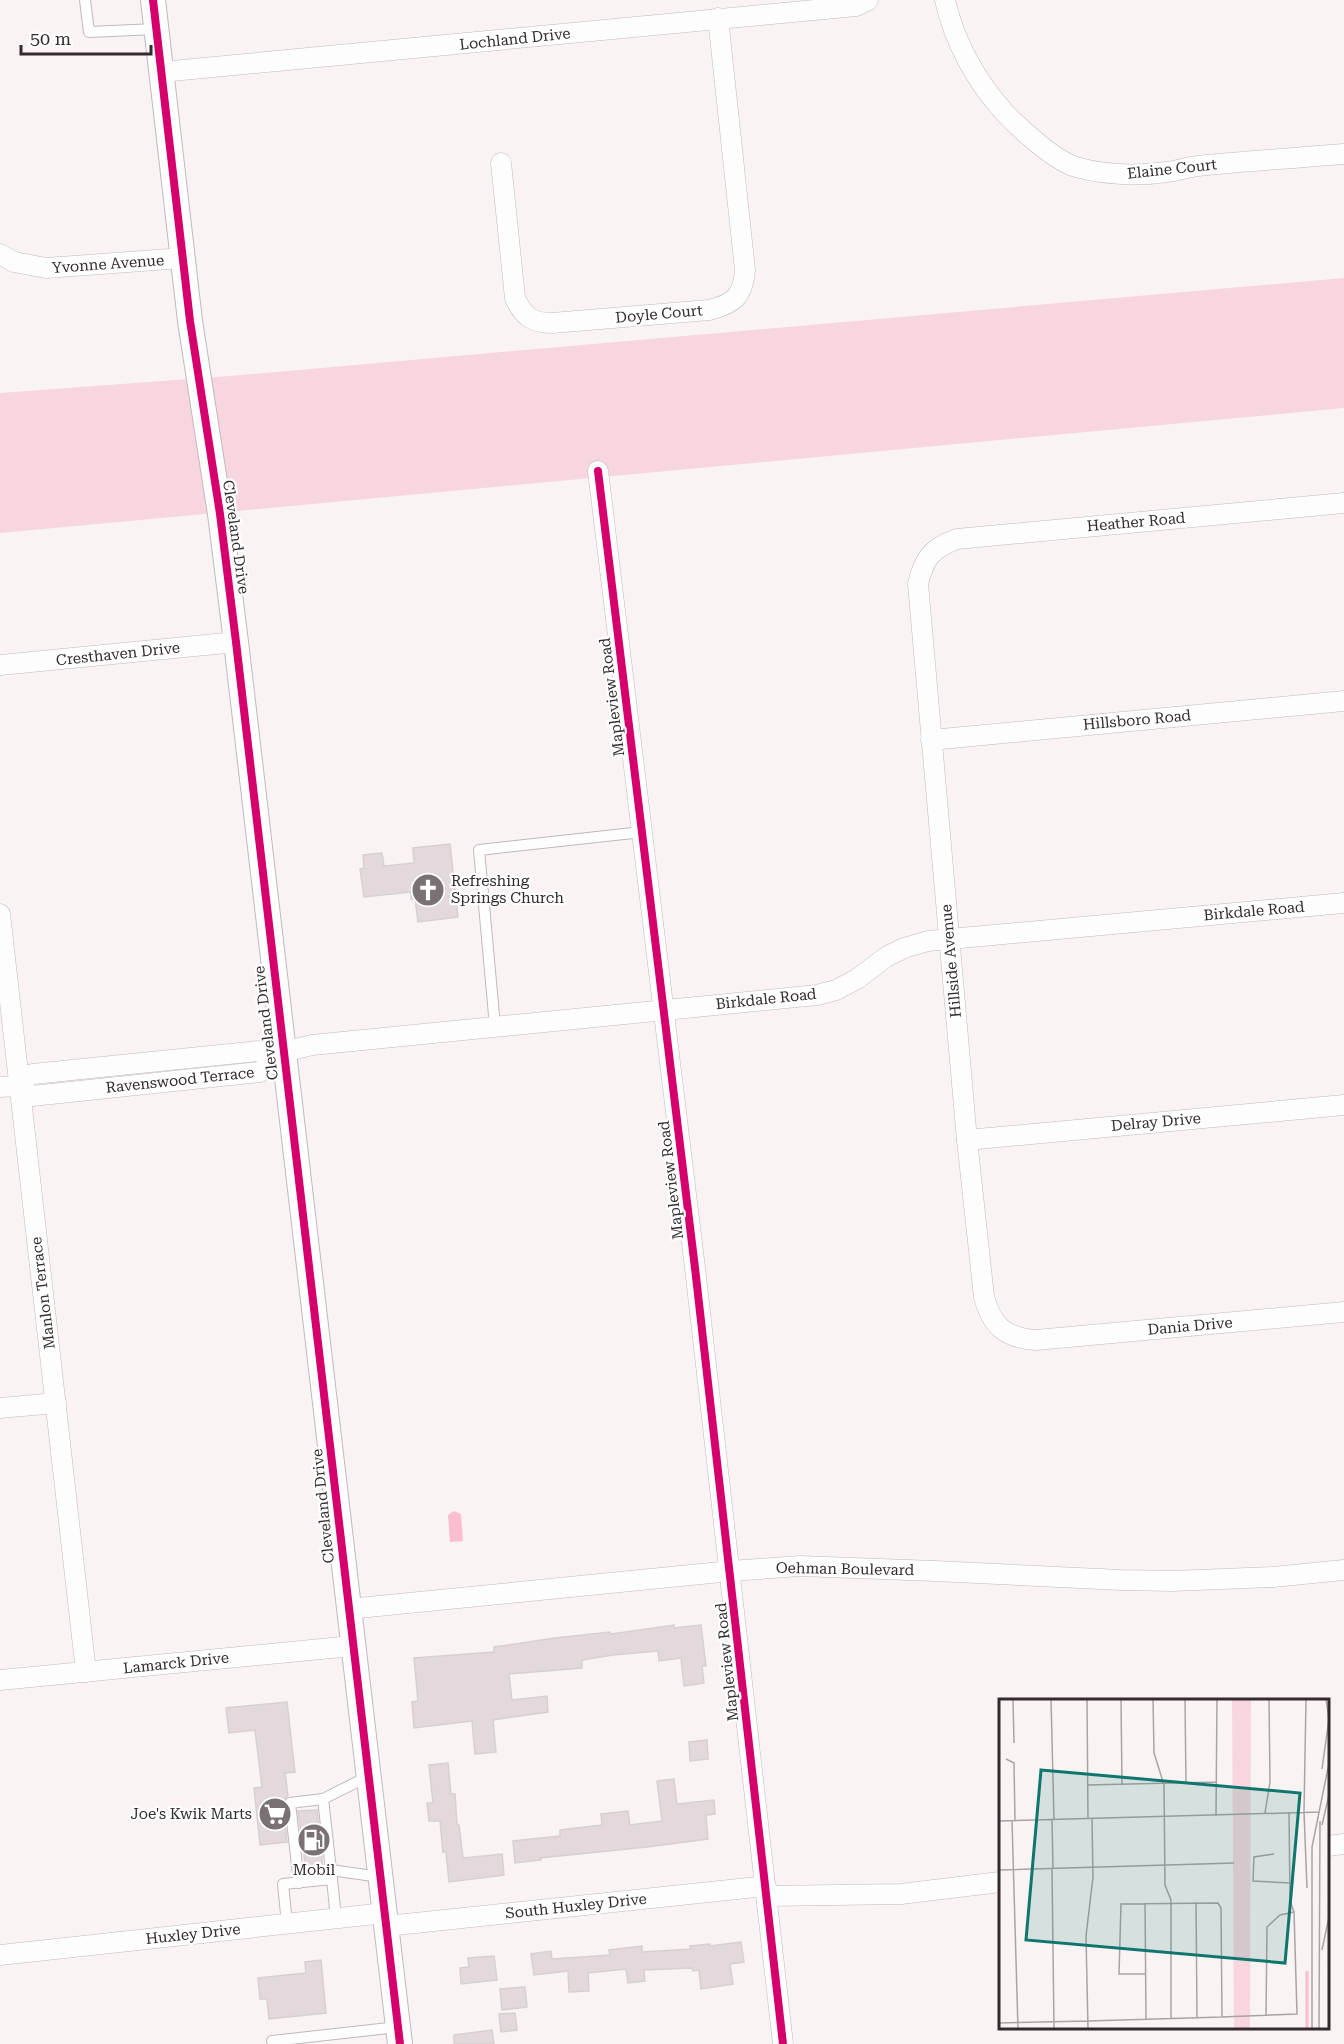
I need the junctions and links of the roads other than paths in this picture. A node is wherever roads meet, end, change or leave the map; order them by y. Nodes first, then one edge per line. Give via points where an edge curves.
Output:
1 (85, 0) edge
2 (153, 0) edge
3 (868, 0) edge
4 (945, 0) edge
5 (718, 18) junction
6 (156, 29) junction
7 (161, 72) junction
8 (1344, 154) edge
9 (501, 163) dead end
10 (0, 254) edge
11 (183, 258) junction
12 (598, 471) dead end
13 (1344, 503) edge
14 (931, 554) joint
15 (236, 642) junction
16 (0, 665) edge
17 (1344, 701) edge
18 (931, 740) junction
19 (642, 832) junction
20 (1344, 903) edge
21 (0, 914) edge
22 (949, 939) junction
23 (664, 1009) junction
24 (495, 1026) junction
25 (283, 1052) junction
26 (141, 1063) junction
27 (144, 1084) junction
28 (9, 1086) edge
29 (1344, 1105) edge
30 (967, 1140) junction
31 (1344, 1312) edge
32 (1036, 1340) joint
33 (56, 1403) junction
34 (0, 1408) edge
35 (1344, 1570) edge
36 (730, 1571) junction
37 (348, 1609) junction
38 (352, 1646) junction
39 (86, 1672) junction
40 (0, 1680) edge
41 (369, 1776) junction
42 (323, 1798) junction
43 (1344, 1844) edge
44 (1329, 1846) edge
45 (331, 1874) junction
46 (381, 1877) junction
47 (299, 1882) junction
48 (999, 1882) edge
49 (766, 1891) junction
50 (336, 1918) junction
51 (386, 1920) junction
52 (287, 1924) junction
53 (0, 1955) edge
54 (399, 2036) edge
55 (272, 2041) dead end
56 (783, 2044) edge

1 - 6 lane via 89,32
2 - 6 street, Cleveland Drive
3 - 5 street, Lochland Drive via 856,6
4 - 8 street, Elaine Court via 974,73 995,101 1045,149 1074,167 1143,174
5 - 7 street, Lochland Drive
5 - 9 street, Doyle Court via 745,270 744,286 736,298 709,310 552,323 532,320 515,298
6 - 7 street, Cleveland Drive
7 - 11 street, Cleveland Drive
10 - 11 street, Yvonne Avenue via 14,262 46,268
11 - 15 street, Cleveland Drive
12 - 19 street, Mapleview Road
13 - 14 street, Heather Road via 957,539
14 - 18 street, Hillside Avenue via 921,569 918,584
15 - 16 street, Cresthaven Drive
15 - 25 street, Cleveland Drive
17 - 18 street, Hillsboro Road
18 - 22 street, Hillside Avenue
19 - 23 street, Mapleview Road
19 - 24 lane via 479,850
20 - 22 street, Birkdale Road
21 - 28 street, Manlon Terrace
22 - 23 street, Birkdale Road via 904,948 857,979 817,995
22 - 30 street, Hillside Avenue
23 - 24 street, Birkdale Road
23 - 36 street, Mapleview Road
24 - 25 street, Birkdale Road via 300,1046
25 - 26 street, Ravenswood Terrace
25 - 27 street, Ravenswood Terrace via 260,1072
25 - 37 street, Cleveland Drive
26 - 27 street
26 - 28 street, Ravenswood Terrace via 29,1075
27 - 28 street, Ravenswood Terrace via 32,1096
28 - 33 street, Manlon Terrace
29 - 30 street, Delray Drive
30 - 32 street, Hillside Avenue via 988,1313 1007,1334
31 - 32 street, Dania Drive
33 - 34 street
33 - 39 street, Manlon Terrace
35 - 36 street, Oehman Boulevard via 1172,1581 800,1566
36 - 37 street, Oehman Boulevard
36 - 49 street, Mapleview Road
37 - 38 street, Cleveland Drive
38 - 39 street, Lamarck Drive
38 - 41 street, Cleveland Drive
39 - 40 street, Lamarck Drive
41 - 42 lane
41 - 46 street, Cleveland Drive
42 - 45 lane
42 - 47 lane via 290,1803 299,1842
43 - 44 street
45 - 46 lane
45 - 47 lane
45 - 50 lane
46 - 51 street, Cleveland Drive
47 - 52 lane via 283,1884
48 - 49 street, South Huxley Drive via 901,1893
49 - 51 street, South Huxley Drive
49 - 56 street, Mapleview Road
50 - 51 street, Huxley Drive
50 - 52 street, Huxley Drive
51 - 54 street, Cleveland Drive
52 - 53 street, Huxley Drive
54 - 55 lane

